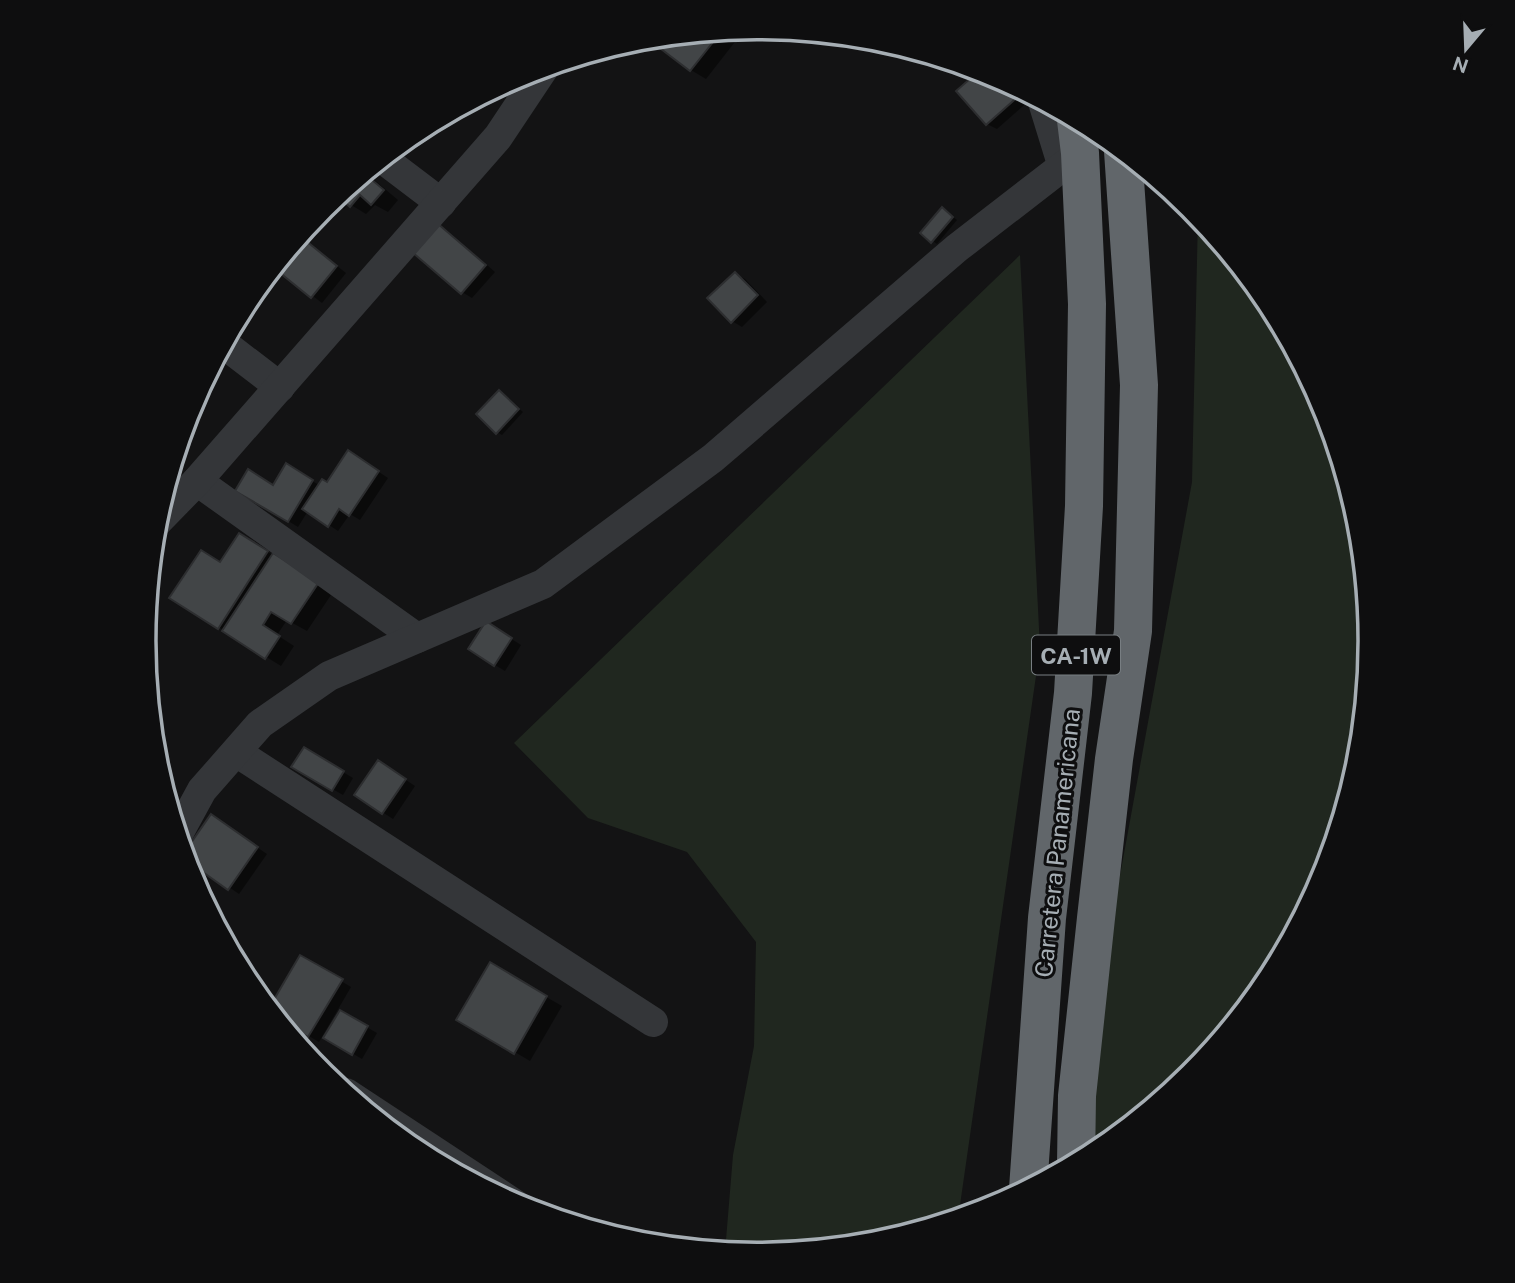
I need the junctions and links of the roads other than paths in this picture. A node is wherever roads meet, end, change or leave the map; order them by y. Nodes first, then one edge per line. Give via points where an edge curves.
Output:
1 (534, 83) edge
2 (1054, 119) edge
3 (1073, 147) edge
4 (1124, 164) edge
5 (390, 165) edge
6 (441, 203) junction
7 (232, 350) edge
8 (280, 387) junction
9 (197, 481) junction
10 (172, 506) edge
11 (417, 638) junction
12 (236, 752) junction
13 (184, 822) edge
14 (653, 1022) dead end
15 (1076, 1151) edge
16 (1029, 1178) edge

1 - 6 street via 498,137
2 - 3 street
3 - 11 street via 713,458 543,584
3 - 16 highway, Carretera Panamericana / CA-1W via 1087,304 1084,506 1073,693 1047,918
4 - 15 highway, Carretera Panamericana / CA-1W via 1139,385 1133,631 1114,759 1077,1096
5 - 6 street
6 - 8 street
7 - 8 street
8 - 9 street
9 - 10 street
9 - 11 street
11 - 12 street via 329,676 260,724
12 - 13 street via 202,790
12 - 14 street

